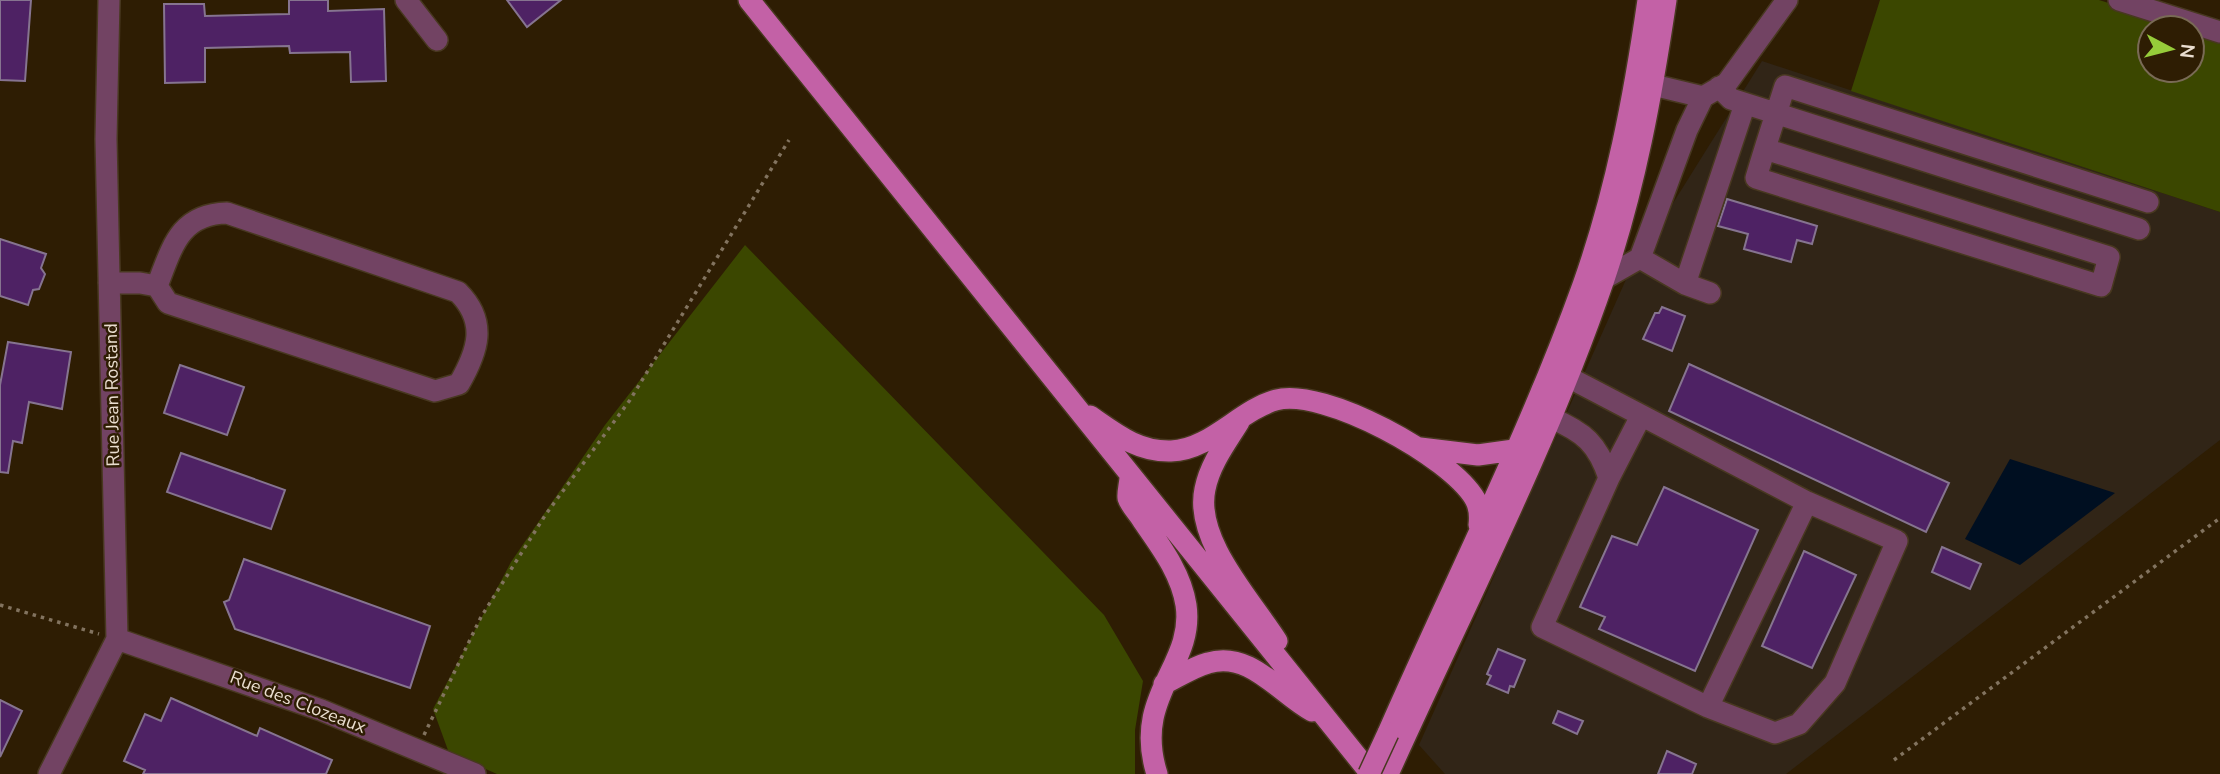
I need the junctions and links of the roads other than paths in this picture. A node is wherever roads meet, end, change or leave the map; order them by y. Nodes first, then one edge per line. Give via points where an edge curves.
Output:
1 (109, 0) edge
2 (406, 0) edge
3 (749, 0) edge
4 (1648, 0) edge
5 (1666, 0) edge
6 (1787, 0) edge
7 (2119, 0) edge
8 (2220, 32) edge
9 (437, 40) dead end
10 (1638, 68) junction
11 (1653, 85) junction
12 (1711, 92) junction
13 (1633, 96) junction
14 (1745, 104) junction
15 (1776, 114) junction
16 (1765, 149) junction
17 (2148, 202) dead end
18 (2140, 229) dead end
19 (1640, 258) junction
20 (1605, 278) junction
21 (109, 283) junction
22 (1685, 284) junction
23 (157, 286) junction
24 (1710, 293) dead end
25 (1568, 377) junction
26 (1542, 390) junction
27 (1071, 402) junction
28 (1641, 416) junction
29 (1551, 418) junction
30 (1241, 420) junction
31 (1418, 447) junction
32 (1514, 450) junction
33 (1478, 455) junction
34 (1130, 477) junction
35 (1609, 478) junction
36 (1466, 488) junction
37 (1497, 488) junction
38 (1515, 497) junction
39 (1807, 502) junction
40 (1478, 530) junction
41 (117, 639) junction
42 (1289, 676) junction
43 (1164, 684) junction
44 (1708, 707) junction
45 (1325, 719) junction
46 (1394, 739) junction
47 (49, 774) edge
48 (475, 774) edge
49 (1157, 774) edge
50 (1370, 774) edge
51 (1388, 774) edge

1 - 21 street, Rue Jean Rostand
2 - 9 street
3 - 27 main road
4 - 10 main road
5 - 11 main road
6 - 12 street via 1727,83
7 - 8 street
10 - 11 street
10 - 13 main road
11 - 12 street
11 - 13 street
11 - 20 main road via 1637,165
12 - 14 street
12 - 19 street via 1687,130
13 - 26 main road via 1600,233
14 - 15 street
14 - 22 street
15 - 16 street
15 - 17 street via 1785,86
15 - 18 street
16 - 16 street via 1756,178 2101,286 2109,257
19 - 20 street
19 - 22 street
20 - 25 main road
21 - 23 street
21 - 41 street, Rue Jean Rostand
22 - 24 street
23 - 23 street via 168,303 435,391 459,384 479,333 471,305 458,292 227,213 206,213 188,224
25 - 26 street
25 - 28 street
25 - 29 main road
26 - 29 street
26 - 32 main road
27 - 30 main road via 1132,444 1160,450 1190,447
27 - 34 main road
28 - 35 street
28 - 39 street
29 - 35 street via 1577,429 1601,454
29 - 38 main road
30 - 31 main road via 1276,400 1298,399 1330,404
30 - 42 main road via 1211,471 1205,491 1206,523 1217,551 1276,640
31 - 33 main road
31 - 36 main road
32 - 33 main road
32 - 37 main road
33 - 37 main road via 1491,464
34 - 42 main road
34 - 43 main road via 1128,499 1169,559 1187,608 1185,631
35 - 44 street via 1542,627
36 - 37 main road
36 - 40 main road via 1480,514
37 - 38 main road
37 - 40 main road
38 - 46 main road
39 - 44 street
39 - 44 street via 1897,541 1835,683 1799,724 1775,733
40 - 46 main road
41 - 47 street, Rue Jean Rostand
41 - 48 street, Rue des Clozeaux via 321,710
42 - 45 main road
43 - 45 main road via 1209,662 1230,661 1247,665
43 - 49 main road via 1149,733
45 - 50 main road
46 - 50 main road, bridge
46 - 51 main road

